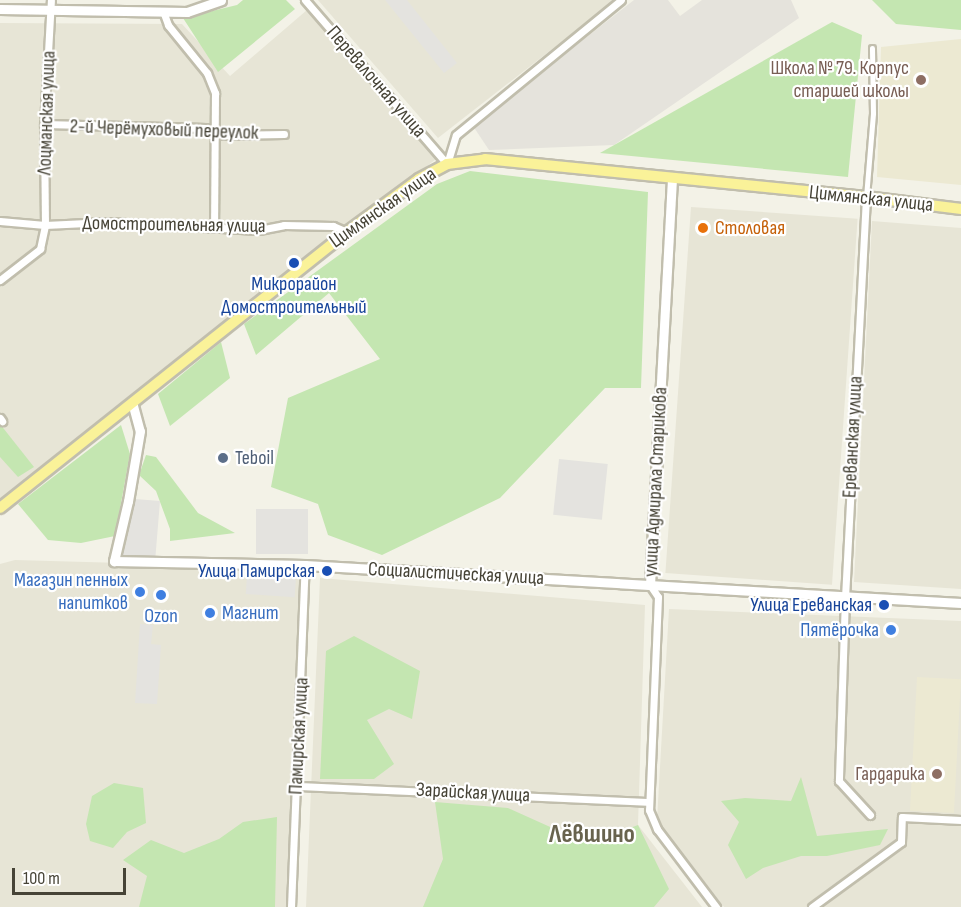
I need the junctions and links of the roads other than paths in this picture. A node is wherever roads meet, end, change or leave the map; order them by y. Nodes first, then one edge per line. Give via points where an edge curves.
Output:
1 (221, 0) edge
2 (305, 0) edge
3 (621, 0) edge
4 (51, 5) edge
5 (0, 9) edge
6 (163, 11) junction
7 (872, 48) dead end
8 (44, 124) junction
9 (213, 130) junction
10 (284, 134) dead end
11 (447, 164) junction
12 (672, 178) junction
13 (866, 197) junction
14 (961, 209) edge
15 (0, 221) edge
16 (45, 225) junction
17 (214, 228) junction
18 (347, 232) junction
19 (0, 280) edge
20 (132, 402) junction
21 (0, 508) edge
22 (305, 565) junction
23 (650, 585) junction
24 (296, 588) dead end
25 (305, 588) junction
26 (845, 597) junction
27 (961, 603) edge
28 (297, 786) junction
29 (649, 802) junction
30 (870, 815) dead end
31 (961, 820) edge
32 (291, 907) edge
33 (716, 907) edge
34 (812, 907) edge

1 - 6 street via 186,12
2 - 11 street, Перевалочная улица
3 - 11 street via 456,135
4 - 5 street
4 - 6 street
4 - 8 street, Лоцманская улица
6 - 9 street via 168,25 207,73 215,93
7 - 13 street, Ереванская улица via 873,112
8 - 9 street, 2-й Черёмуховый переулок
8 - 16 street, Лоцманская улица
9 - 10 street, 2-й Черёмуховый переулок via 224,135
9 - 17 street
11 - 12 main road, Цимлянская улица via 485,159
11 - 18 main road, Цимлянская улица via 419,179
12 - 13 main road, Цимлянская улица
12 - 23 street, улица Адмирала Старикова
13 - 14 main road, Цимлянская улица
13 - 26 street, Ереванская улица
15 - 16 street, Домостроительная улица
16 - 17 street, Домостроительная улица via 107,222
16 - 19 street, Лоцманская улица via 40,249
17 - 18 street, Домостроительная улица via 333,226
18 - 20 main road, Цимлянская улица
20 - 21 main road, Цимлянская улица
20 - 22 street, Социалистическая улица via 140,431 114,561
22 - 23 street, Социалистическая улица
22 - 25 street, Памирская улица
23 - 26 street, Социалистическая улица
23 - 29 street, улица Адмирала Старикова via 658,597
24 - 25 street
25 - 28 street, Памирская улица
26 - 27 street, Социалистическая улица
26 - 30 street, Ереванская улица via 839,781
28 - 29 street, Зарайская улица
28 - 32 street, Памирская улица
29 - 33 street, улица Адмирала Старикова via 657,829
31 - 34 street via 902,817 901,842

